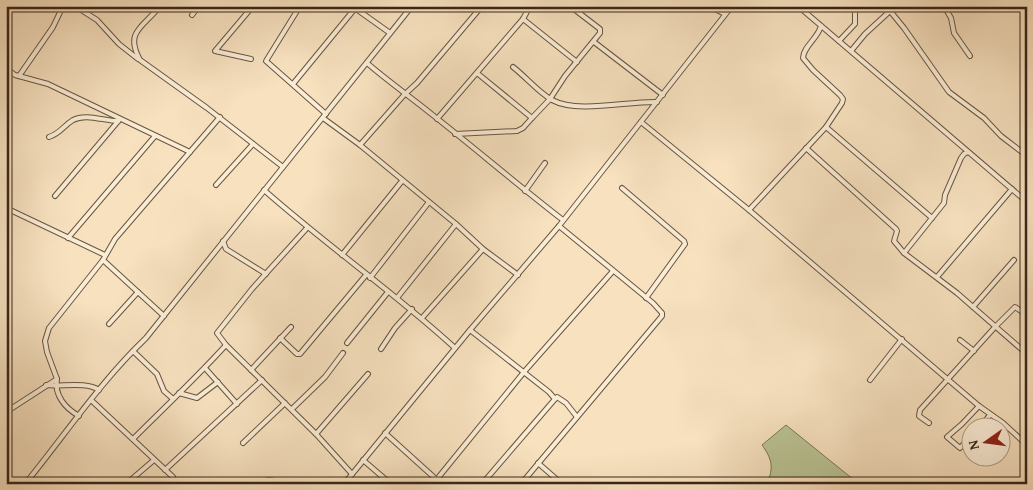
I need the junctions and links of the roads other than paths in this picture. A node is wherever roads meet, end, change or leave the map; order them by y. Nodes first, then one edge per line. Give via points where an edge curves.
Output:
1 (63, 6) edge
2 (75, 6) edge
3 (160, 6) edge
4 (199, 6) edge
5 (253, 6) edge
6 (300, 6) edge
7 (412, 6) edge
8 (482, 6) edge
9 (530, 6) edge
10 (570, 6) edge
11 (709, 6) edge
12 (732, 6) edge
13 (798, 6) edge
14 (855, 6) edge
15 (886, 6) edge
16 (944, 6) edge
17 (1022, 6) edge
18 (354, 7) edge
19 (890, 11) junction
20 (726, 14) junction
21 (192, 15) dead end
22 (1027, 16) edge
23 (523, 19) junction
24 (820, 26) junction
25 (390, 33) junction
26 (839, 40) junction
27 (594, 42) junction
28 (851, 51) junction
29 (970, 56) dead end
30 (251, 59) dead end
31 (140, 60) junction
32 (577, 62) junction
33 (367, 63) junction
34 (513, 67) dead end
35 (7, 70) edge
36 (477, 73) junction
37 (19, 76) junction
38 (293, 84) junction
39 (404, 95) junction
40 (663, 95) junction
41 (550, 99) junction
42 (657, 102) junction
43 (325, 116) junction
44 (220, 117) junction
45 (437, 118) junction
46 (532, 118) junction
47 (119, 120) junction
48 (641, 122) junction
49 (826, 127) junction
50 (455, 134) junction
51 (155, 136) junction
52 (50, 137) dead end
53 (253, 144) junction
54 (360, 146) junction
55 (806, 148) junction
56 (190, 152) junction
57 (968, 152) junction
58 (1027, 156) edge
59 (545, 163) dead end
60 (283, 166) junction
61 (402, 181) junction
62 (216, 185) dead end
63 (622, 188) dead end
64 (1012, 189) junction
65 (264, 190) junction
66 (525, 191) junction
67 (55, 196) dead end
68 (429, 202) junction
69 (1027, 202) edge
70 (6, 208) edge
71 (749, 210) junction
72 (932, 218) junction
73 (563, 220) junction
74 (456, 224) junction
75 (559, 226) junction
76 (307, 228) junction
77 (68, 238) junction
78 (223, 241) junction
79 (483, 249) junction
80 (904, 253) junction
81 (342, 256) junction
82 (104, 258) junction
83 (1014, 260) dead end
84 (613, 271) junction
85 (266, 274) junction
86 (518, 275) junction
87 (368, 276) junction
88 (937, 278) junction
89 (138, 292) junction
90 (388, 292) junction
91 (397, 298) junction
92 (646, 298) junction
93 (973, 307) junction
94 (1018, 308) junction
95 (412, 309) junction
96 (1027, 309) edge
97 (1027, 315) edge
98 (164, 316) junction
99 (422, 318) junction
100 (109, 324) dead end
101 (291, 327) dead end
102 (995, 327) junction
103 (470, 330) junction
104 (280, 338) junction
105 (902, 339) junction
106 (960, 340) dead end
107 (348, 343) dead end
108 (226, 345) junction
109 (455, 348) junction
110 (381, 349) dead end
111 (133, 351) junction
112 (974, 351) junction
113 (342, 353) dead end
114 (1027, 354) edge
115 (205, 368) junction
116 (251, 370) junction
117 (524, 372) junction
118 (368, 374) dead end
119 (57, 379) junction
120 (262, 380) junction
121 (870, 380) dead end
122 (948, 380) junction
123 (218, 382) junction
124 (46, 385) junction
125 (56, 386) junction
126 (99, 390) junction
127 (179, 393) junction
128 (172, 398) junction
129 (555, 399) junction
130 (91, 400) junction
131 (285, 402) junction
132 (237, 404) junction
133 (978, 406) junction
134 (292, 409) junction
135 (6, 412) edge
136 (990, 415) junction
137 (79, 416) junction
138 (577, 417) junction
139 (967, 418) edge
140 (987, 418) edge
141 (929, 423) dead end
142 (960, 426) edge
143 (316, 434) junction
144 (385, 434) junction
145 (133, 439) junction
146 (243, 443) dead end
147 (1027, 445) edge
148 (960, 448) edge
149 (154, 460) junction
150 (363, 460) junction
151 (538, 463) junction
152 (165, 470) junction
153 (352, 474) junction
154 (437, 480) junction
155 (25, 484) edge
156 (126, 484) edge
157 (176, 484) edge
158 (252, 484) edge
159 (295, 484) edge
160 (344, 484) edge
161 (391, 484) edge
162 (433, 484) edge
163 (482, 484) edge
164 (521, 484) edge
165 (562, 484) edge

1 - 37 street via 53,27
2 - 31 street via 97,20 119,44
3 - 31 street via 140,25 134,36
4 - 21 street
5 - 30 street via 215,51
6 - 38 street via 266,59
7 - 25 street
8 - 39 street
9 - 23 street
10 - 27 street via 600,29
11 - 20 street
12 - 20 street
13 - 24 street
14 - 26 street via 855,24
15 - 19 street
16 - 29 street via 954,33
17 - 22 street
18 - 25 street
18 - 38 street
19 - 28 street
19 - 58 street via 949,92
20 - 40 street
23 - 32 street
23 - 36 street
24 - 26 street
24 - 49 street via 803,56 843,99
25 - 33 street
26 - 28 street
27 - 32 street
27 - 40 street
28 - 57 street
31 - 44 street
32 - 41 street
33 - 39 street via 400,88
33 - 43 street
34 - 41 street
35 - 37 street
36 - 45 street
36 - 46 street
37 - 47 street via 48,84
38 - 43 street
39 - 45 street
39 - 54 street
40 - 42 street
41 - 42 street via 564,105 586,107
41 - 46 street
42 - 48 street
43 - 54 street
43 - 60 street
44 - 53 street
44 - 56 street
45 - 50 street
46 - 50 street via 517,131
47 - 51 street
47 - 52 street via 78,119
47 - 67 street
48 - 71 street
48 - 73 street
49 - 55 street
49 - 72 street
50 - 66 street
51 - 56 street
51 - 77 street
53 - 60 street
53 - 62 street
54 - 61 street
55 - 71 street
55 - 80 street via 893,226 897,231 894,241
56 - 82 street via 123,228
57 - 64 street
57 - 72 street via 961,158 944,203
59 - 66 street
60 - 65 street
61 - 68 street
61 - 81 street
63 - 92 street via 685,244
64 - 69 street
64 - 88 street
65 - 76 street
65 - 78 street
66 - 73 street
68 - 74 street
68 - 87 street
70 - 77 street
71 - 105 street
72 - 80 street
73 - 75 street
74 - 79 street
74 - 91 street
75 - 84 street
75 - 86 street
76 - 81 street
76 - 85 street
77 - 82 street
78 - 85 street via 226,250
78 - 98 street
79 - 86 street
79 - 99 street
80 - 88 street
81 - 87 street
82 - 89 street
82 - 119 street via 48,328 45,341
83 - 93 street
84 - 92 street
84 - 117 street
85 - 108 street via 217,332
86 - 103 street
87 - 90 street
87 - 104 street via 300,354
88 - 93 street
89 - 98 street
89 - 100 street
90 - 91 street
90 - 107 street
91 - 95 street
92 - 138 street via 662,313 662,317
93 - 102 street
94 - 96 street
94 - 97 street
94 - 102 street via 1012,308
95 - 99 street
95 - 110 street
98 - 111 street
99 - 109 street
101 - 104 street
102 - 112 street
102 - 114 street
103 - 109 street
103 - 117 street
104 - 116 street
105 - 121 street
105 - 122 street
106 - 112 street
108 - 115 street
108 - 116 street
109 - 144 street
111 - 126 street
111 - 128 street via 157,374 164,392
112 - 122 street
113 - 134 street via 325,377
115 - 123 street
115 - 127 street
116 - 120 street
117 - 129 street
117 - 154 street
118 - 143 street
119 - 124 street
119 - 125 street
120 - 131 street
120 - 132 street
122 - 133 street
122 - 141 street via 919,412 919,416
123 - 127 street via 197,398
123 - 132 street
124 - 125 street
124 - 135 street
125 - 126 street via 75,384
125 - 137 street via 66,405
126 - 130 street
127 - 128 street
128 - 145 street
129 - 138 street via 562,400
129 - 163 street
130 - 137 street
130 - 145 street
131 - 134 street
131 - 146 street
132 - 152 street
133 - 136 street
133 - 139 street
134 - 143 street
136 - 140 street
136 - 147 street
137 - 155 street
138 - 151 street
142 - 148 street via 947,437
143 - 153 street
144 - 150 street
144 - 154 street
145 - 149 street
149 - 152 street
149 - 156 street
150 - 153 street
150 - 161 street
151 - 164 street
151 - 165 street
152 - 157 street via 173,476
153 - 160 street
154 - 162 street
158 - 159 street via 269,480

